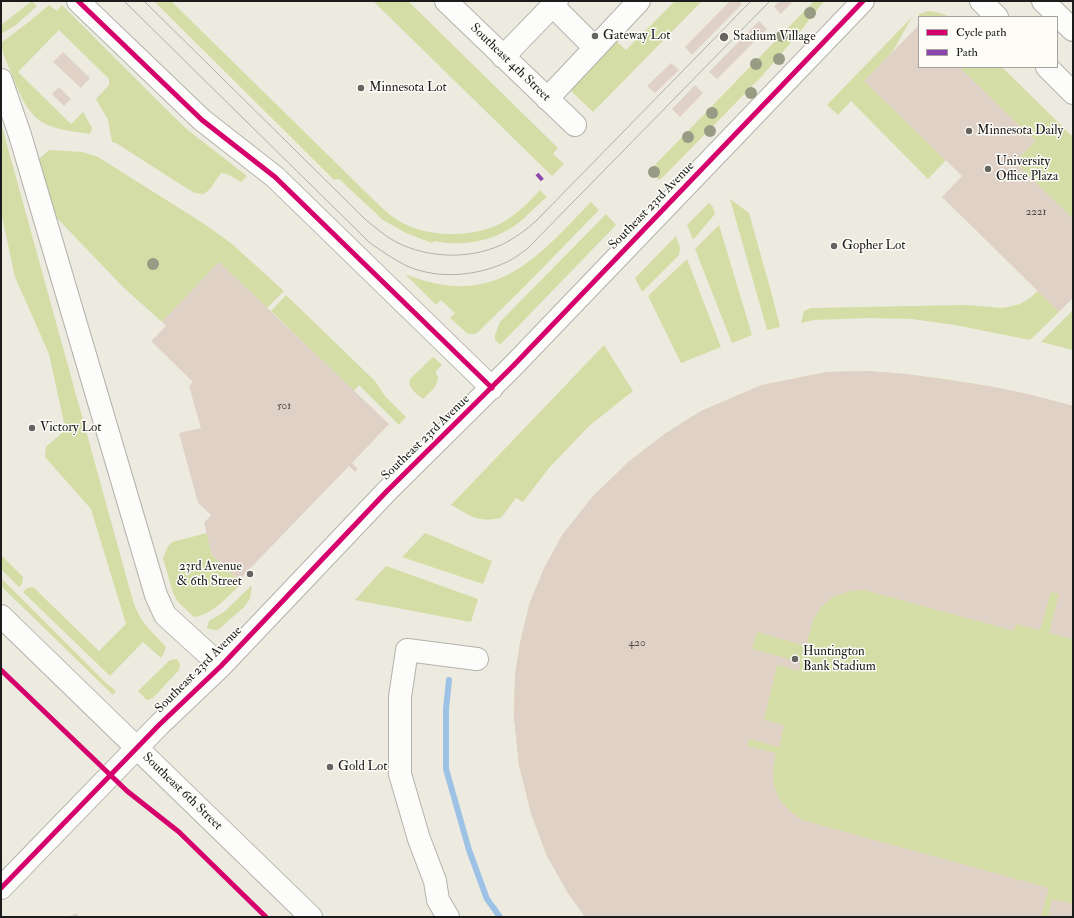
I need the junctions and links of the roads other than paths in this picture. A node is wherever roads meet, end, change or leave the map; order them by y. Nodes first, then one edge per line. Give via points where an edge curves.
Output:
1 (78, 1) edge
2 (446, 1) edge
3 (639, 1) edge
4 (863, 1) edge
5 (980, 1) edge
6 (1042, 1) edge
7 (554, 3) edge
8 (996, 16) edge
9 (1073, 30) edge
10 (595, 48) junction
11 (503, 57) junction
12 (1048, 68) edge
13 (1, 80) edge
14 (1073, 92) edge
15 (547, 99) junction
16 (575, 125) dead end
17 (492, 388) junction
18 (1, 616) edge
19 (477, 660) dead end
20 (220, 666) junction
21 (137, 748) junction
22 (1, 888) edge
23 (311, 917) edge
24 (448, 917) edge

1 - 17 street via 202,120 275,177
2 - 11 street, Southeast 4th Street
3 - 10 street
4 - 17 street, Southeast 23rd Avenue
5 - 8 street
6 - 9 street
7 - 10 street
7 - 11 street
10 - 15 street
11 - 15 street, Southeast 4th Street
12 - 14 street
13 - 20 street via 20,135 156,595 165,615
15 - 16 street, Southeast 4th Street
17 - 20 street, Southeast 23rd Avenue via 387,491
18 - 21 street, Southeast 6th Street
19 - 24 street via 407,650 400,697 400,774 419,839 435,881 438,900
20 - 21 street, Southeast 23rd Avenue
21 - 22 street, Southeast 23rd Avenue
21 - 23 street, Southeast 6th Street

